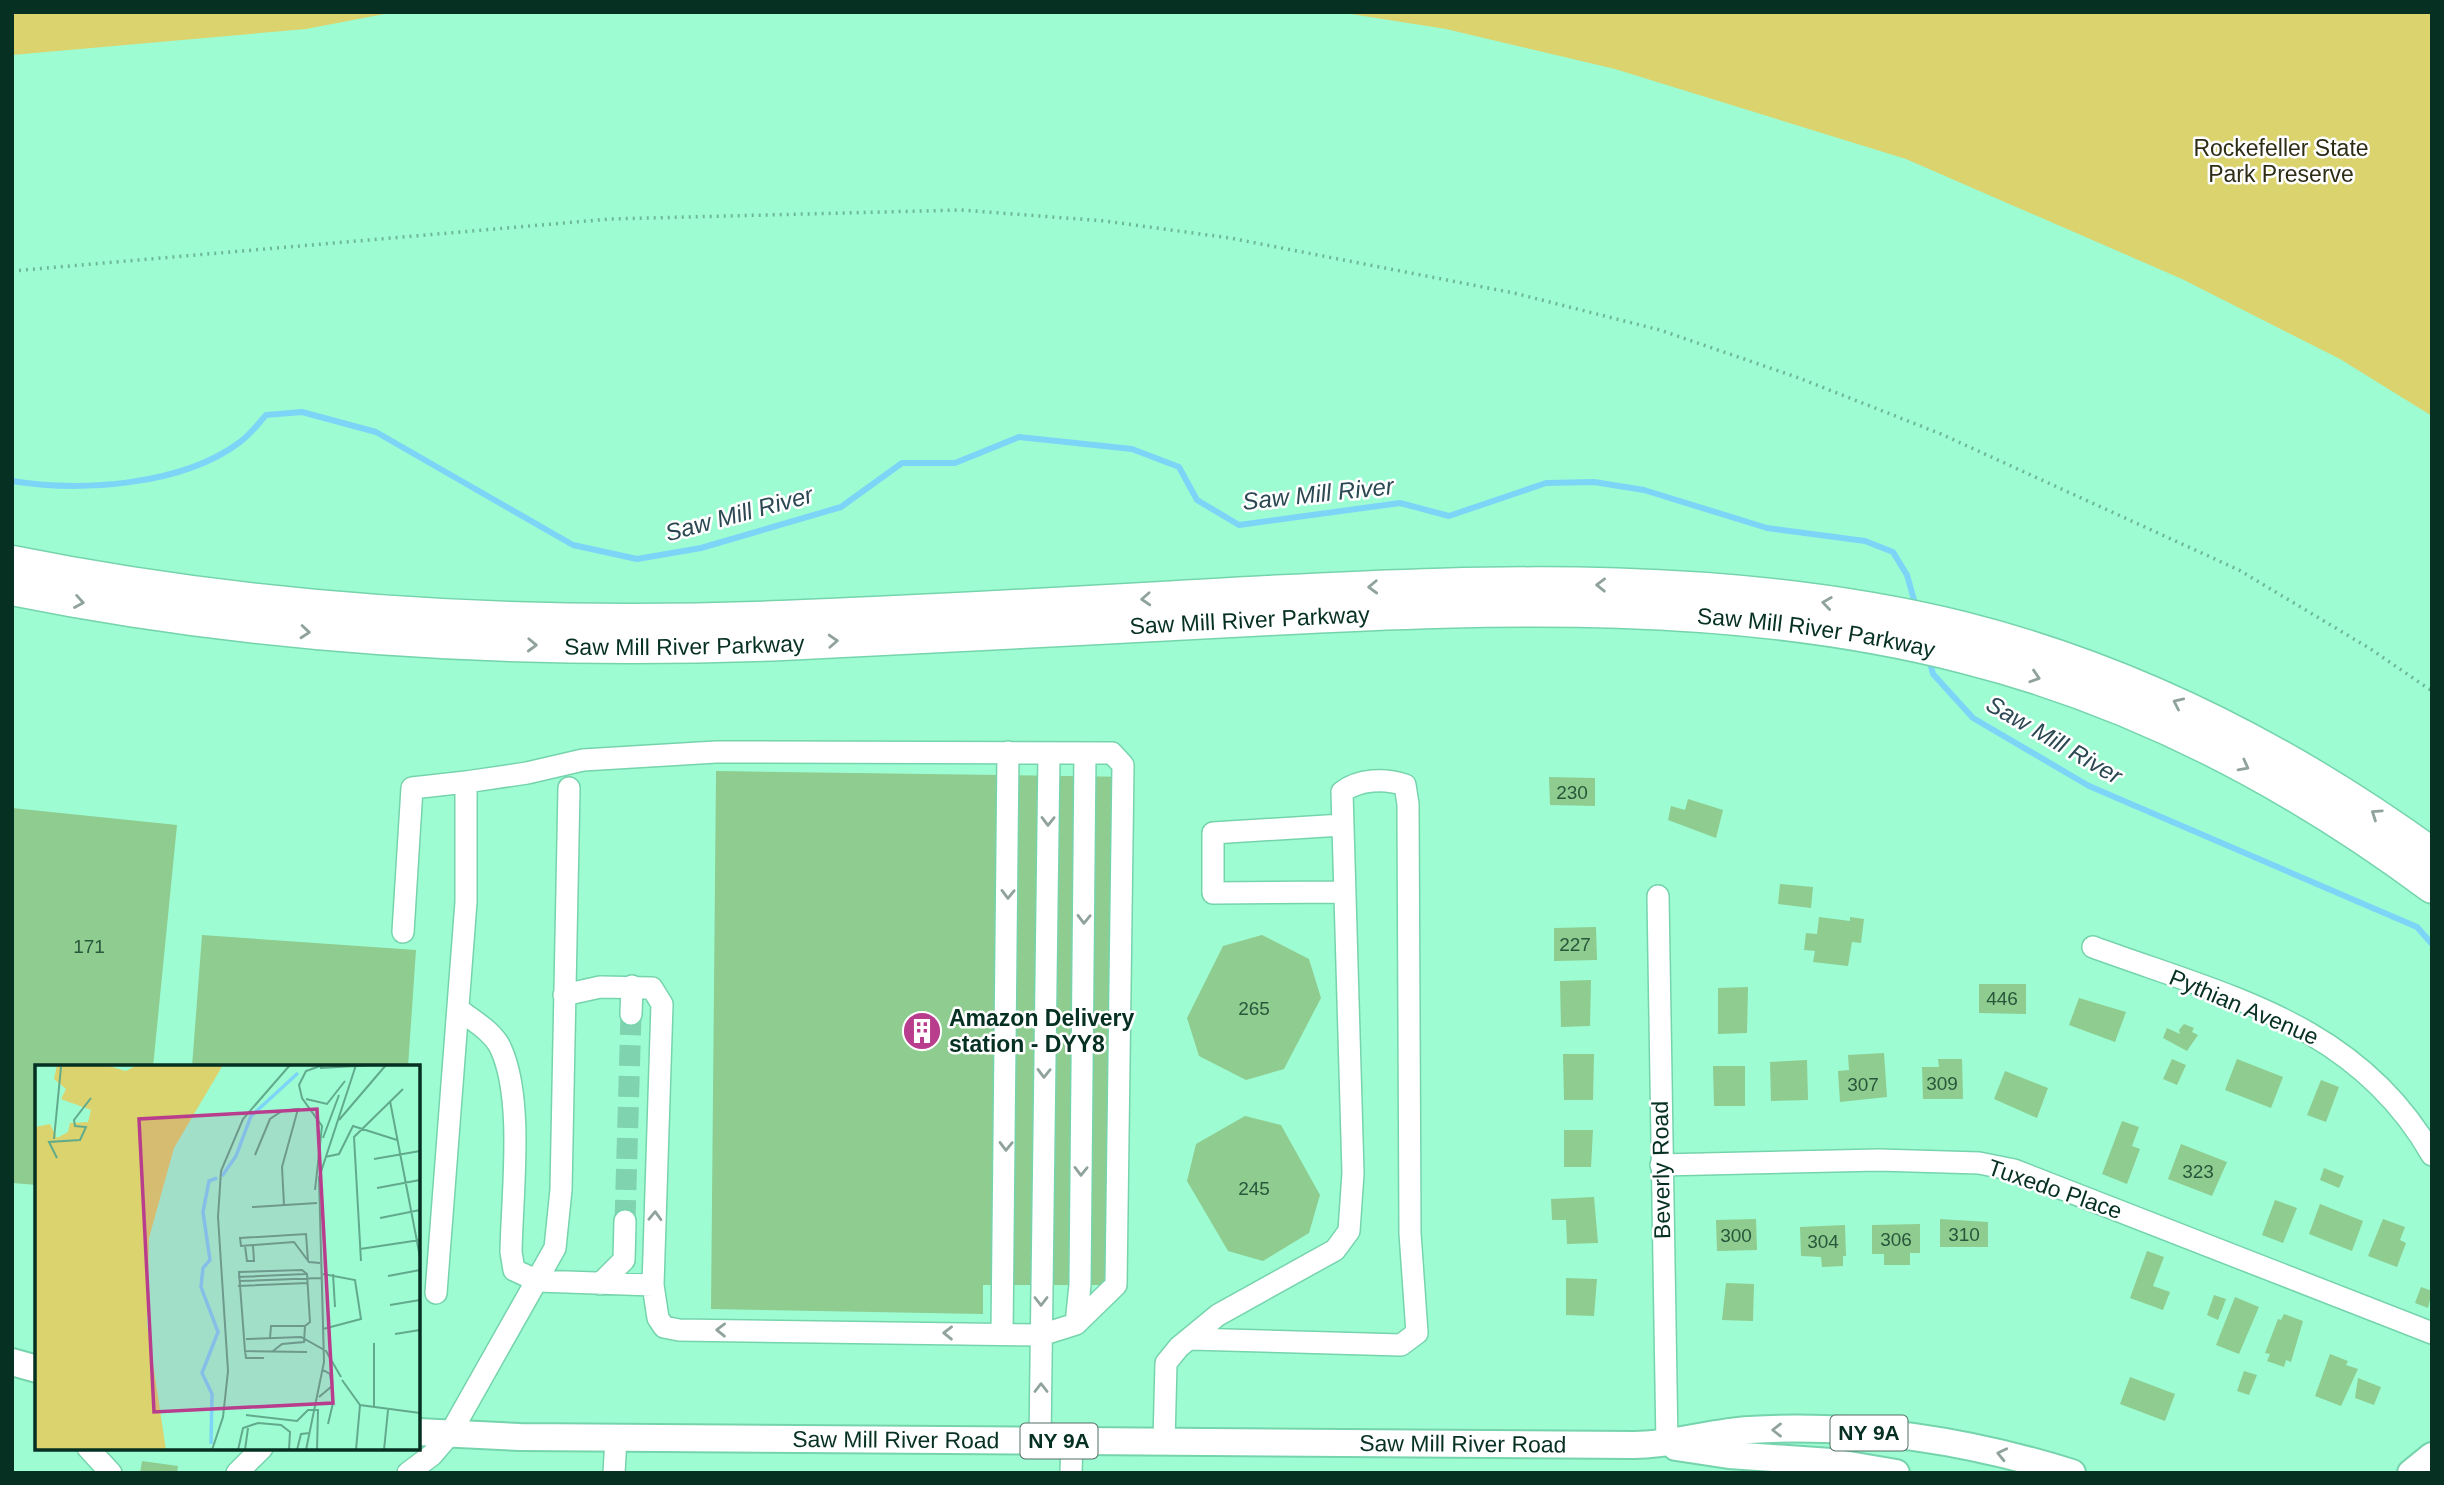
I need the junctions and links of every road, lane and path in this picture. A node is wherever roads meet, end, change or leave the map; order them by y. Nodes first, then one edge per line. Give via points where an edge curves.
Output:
1 (12, 271) edge
2 (12, 562) edge
3 (12, 589) edge
4 (1899, 628) junction
5 (2432, 691) edge
6 (1008, 752) junction
7 (1049, 753) junction
8 (1085, 753) junction
9 (466, 782) junction
10 (569, 788) dead end
11 (1342, 825) junction
12 (2432, 854) edge
13 (2432, 887) edge
14 (1345, 892) junction
15 (1658, 896) dead end
16 (402, 932) dead end
17 (2093, 947) dead end
18 (632, 986) junction
19 (565, 995) junction
20 (458, 1009) junction
21 (631, 1014) tunnel mouth
22 (2432, 1155) edge
23 (1661, 1164) junction
24 (625, 1221) tunnel mouth
25 (538, 1281) junction
26 (600, 1284) junction
27 (653, 1285) junction
28 (436, 1293) dead end
29 (1076, 1324) junction
30 (2432, 1333) edge
31 (1002, 1334) junction
32 (1041, 1335) junction
33 (1191, 1339) junction
34 (12, 1362) edge
35 (35, 1368) edge
36 (420, 1432) edge
37 (450, 1434) junction
38 (616, 1438) junction
39 (1040, 1441) junction
40 (1072, 1441) junction
41 (1164, 1441) junction
42 (1667, 1445) junction
43 (90, 1450) edge
44 (260, 1450) edge
45 (2432, 1456) edge
46 (2071, 1472) edge
47 (111, 1473) edge
48 (237, 1473) edge
49 (408, 1473) edge
50 (614, 1473) edge
51 (1071, 1473) edge
52 (1896, 1473) edge
53 (2411, 1473) edge

1 - 5 path via 610,219 961,209 1105,221 1230,238 1554,303 1660,330 1799,377 1941,434 2239,570
4 -> 2 highway, Saw Mill River Parkway via 1715,590 1520,584 1324,589 779,617 533,619 236,597
3 -> 4 highway, Saw Mill River Parkway via 246,626 387,639 544,646 765,644 1515,610 1710,617 1826,629
12 -> 4 highway, Saw Mill River Parkway via 2342,792 2205,716 2060,657 1958,627
4 -> 13 highway, Saw Mill River Parkway via 1970,658 2088,695 2230,758 2343,824
6 - 7 street
6 - 9 street via 690,753 583,760
6 -> 31 street
7 - 8 street
7 -> 32 street
8 -> 29 street
8 - 29 street via 1112,752 1123,765 1124,777 1116,1285
9 - 16 street via 412,788
9 - 20 street via 468,841
10 - 19 street
11 - 14 street
11 - 14 street via 1213,833 1213,893
11 - 33 street via 1342,792 1354,783 1394,781 1405,785 1410,1233 1417,1333 1401,1345
14 - 33 street via 1353,1173 1349,1231 1335,1250 1218,1315
15 - 23 street, Beverly Road
17 - 22 street, Pythian Avenue via 2254,1006 2324,1040 2385,1089
18 - 19 street
18 - 21 street
27 -> 18 street via 662,1004 652,988
19 - 25 street via 561,1190 555,1248
20 - 25 street via 500,1047 513,1092 512,1261 514,1270
20 - 28 street
23 - 30 street, Tuxedo Place via 1879,1160 1979,1163 2014,1170
23 - 42 street, Beverly Road
24 - 26 street via 624,1260
25 - 26 street
25 - 37 street
26 - 27 street
31 -> 27 street via 679,1330 664,1327 658,1318
29 - 32 street
31 - 32 street
39 -> 32 street
33 - 41 street via 1167,1363
34 - 35 main road
36 - 37 main road, Saw Mill River Road / NY 9A
37 - 38 main road, Saw Mill River Road / NY 9A
37 - 49 street
38 - 39 main road, Saw Mill River Road / NY 9A
38 - 50 street
39 - 40 main road, Saw Mill River Road / NY 9A
40 - 41 main road, Saw Mill River Road / NY 9A
40 - 51 street
41 - 42 main road, Saw Mill River Road / NY 9A
46 -> 42 main road, Saw Mill River Road / NY 9A via 1951,1444 1846,1432 1753,1430
42 - 52 main road, Saw Mill River Road / NY 9A
43 - 47 street
44 - 48 street
45 - 53 main road

